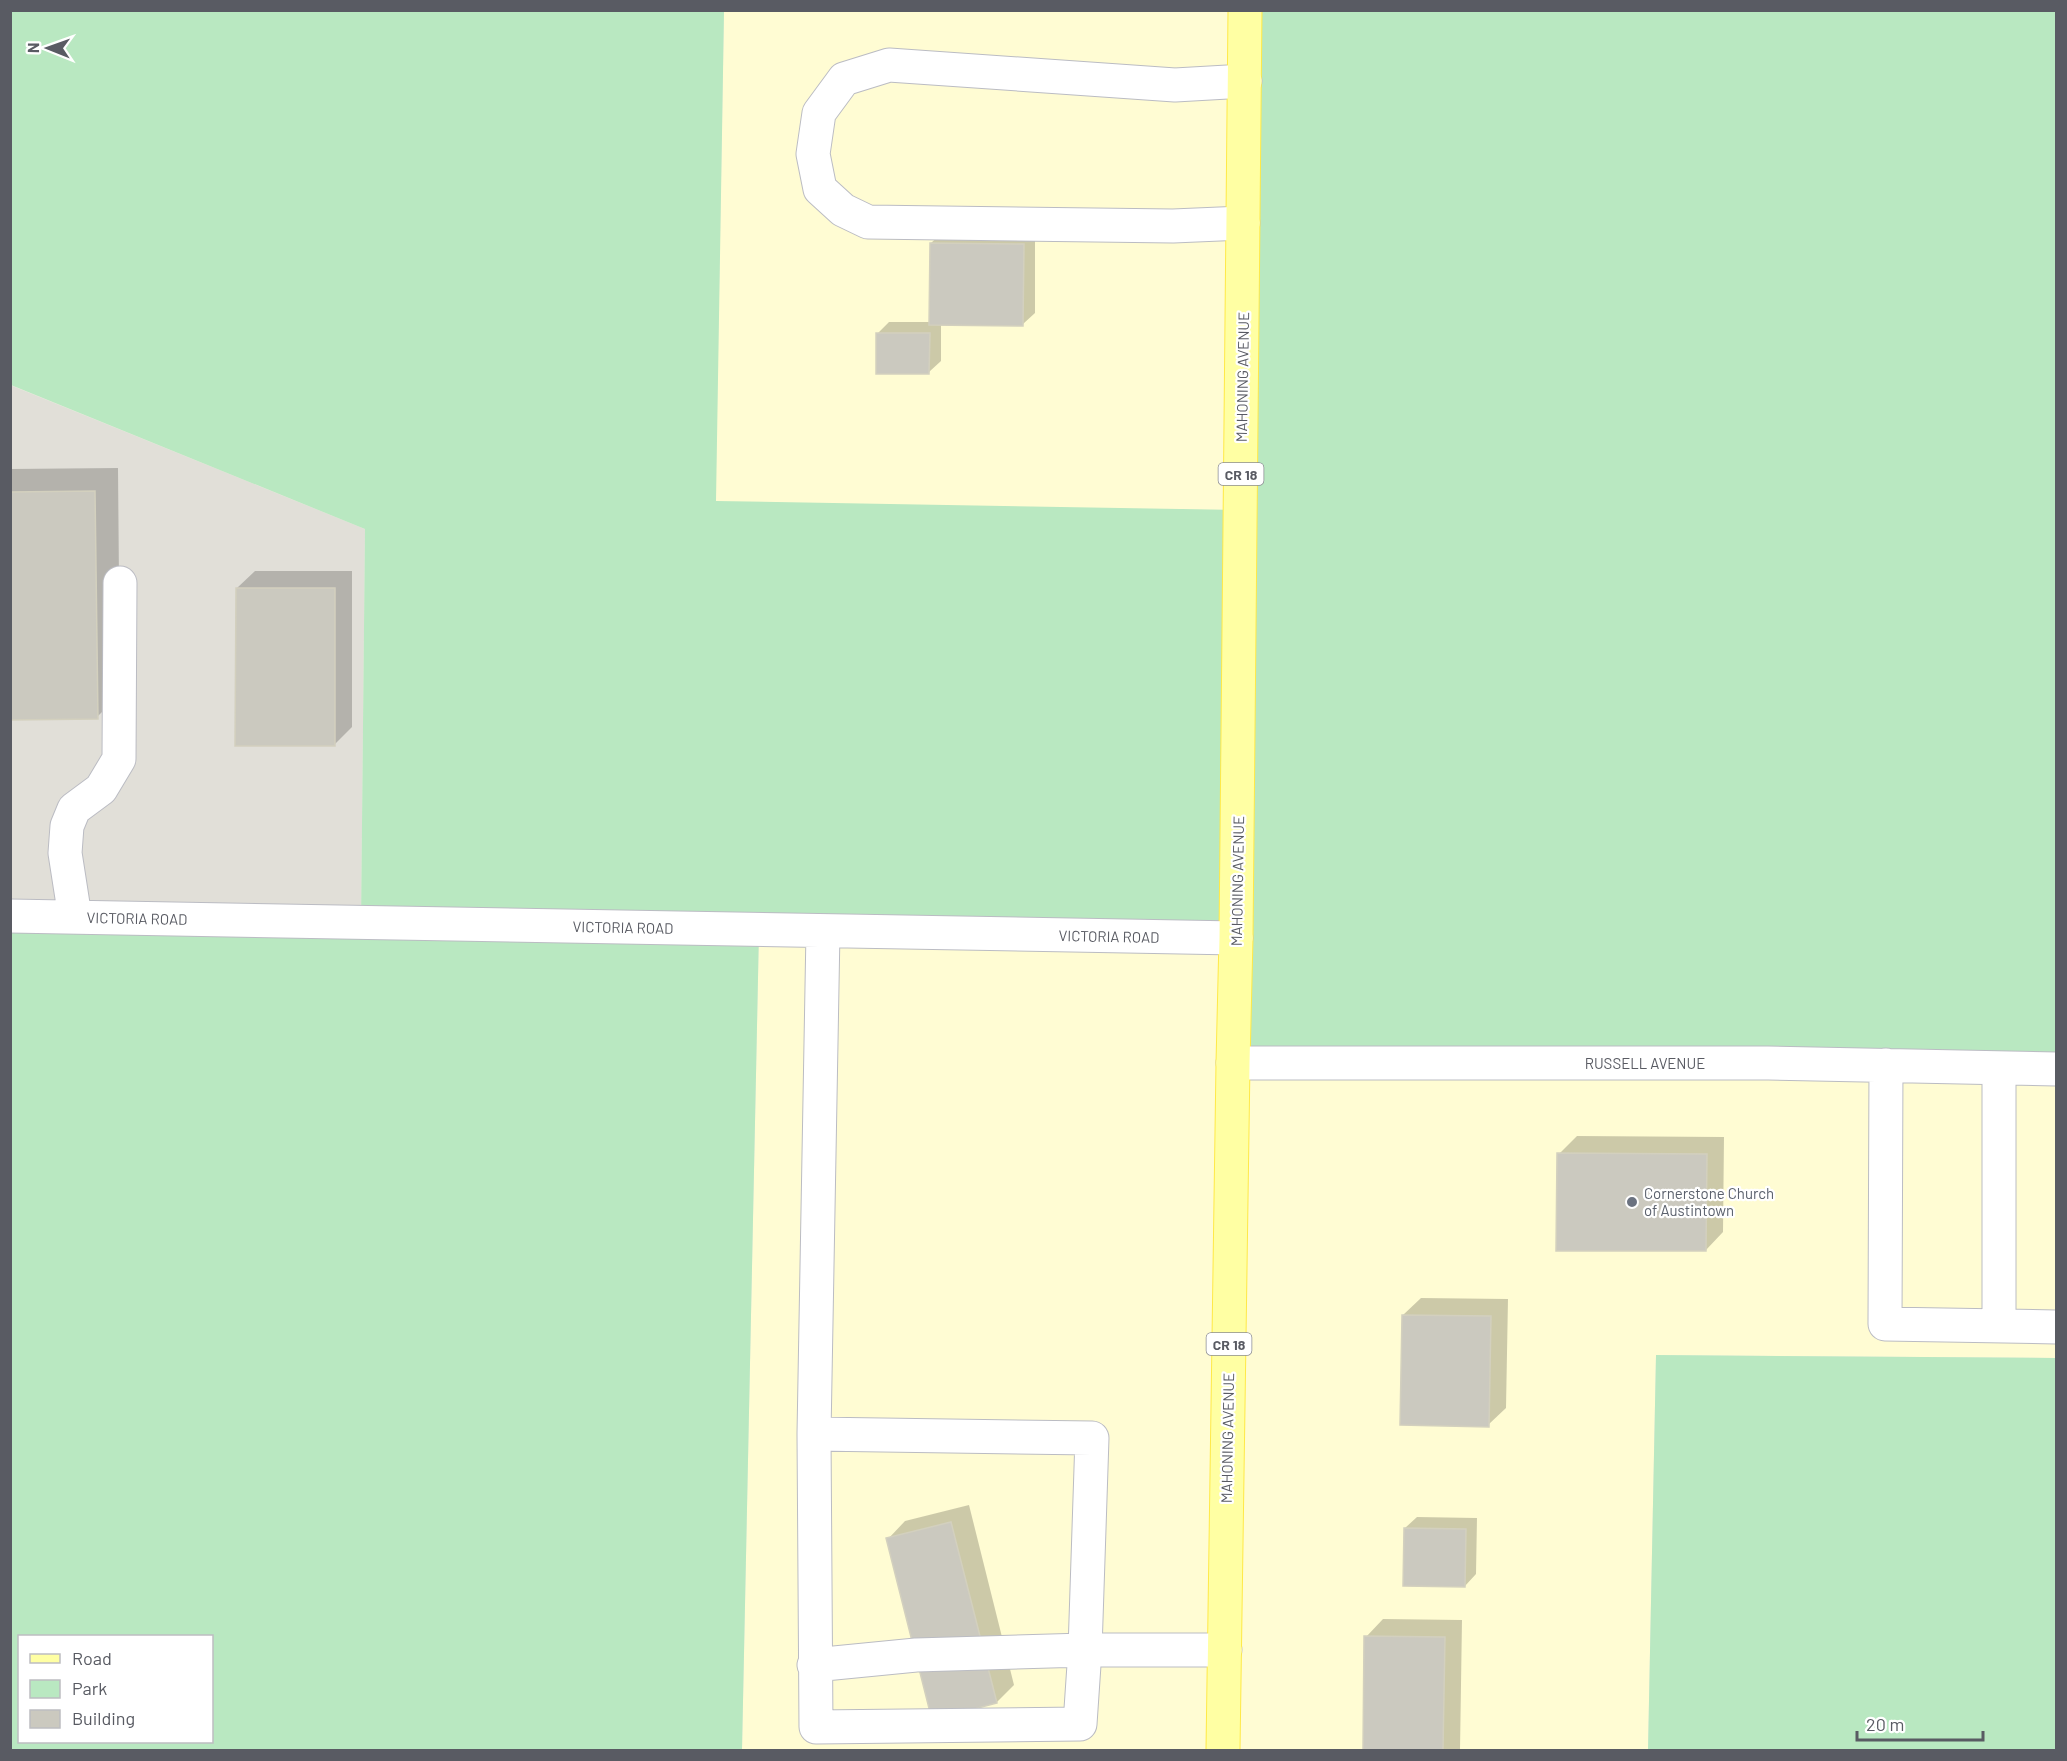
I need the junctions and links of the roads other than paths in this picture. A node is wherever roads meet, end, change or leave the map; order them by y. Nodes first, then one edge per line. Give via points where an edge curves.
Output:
1 (1245, 10) edge
2 (1245, 81) junction
3 (1243, 223) junction
4 (120, 583) dead end
5 (10, 916) edge
6 (75, 917) junction
7 (823, 931) junction
8 (1236, 938) junction
9 (1233, 1063) junction
10 (1886, 1065) junction
11 (1999, 1068) junction
12 (2056, 1069) edge
13 (1998, 1326) junction
14 (2056, 1327) edge
15 (814, 1434) junction
16 (1085, 1650) junction
17 (1224, 1650) junction
18 (814, 1665) junction
19 (1223, 1750) edge

1 - 2 main road, MAHONING AVENUE / CR 18
2 - 3 main road, MAHONING AVENUE / CR 18
2 - 3 street via 1175,85 889,65 844,80 819,113 813,154 820,189 843,210 868,222 1173,226
3 - 8 main road, MAHONING AVENUE / CR 18
4 - 6 street via 119,759 101,789 74,809 67,826 64,853
5 - 6 street, VICTORIA ROAD
6 - 7 street, VICTORIA ROAD
7 - 8 street, VICTORIA ROAD
7 - 15 street
8 - 9 main road, MAHONING AVENUE / CR 18
9 - 10 street, RUSSELL AVENUE
9 - 17 main road, MAHONING AVENUE / CR 18
10 - 11 street, RUSSELL AVENUE
10 - 13 street via 1885,1324
11 - 12 street, RUSSELL AVENUE
11 - 13 street
13 - 14 street
15 - 16 street via 1092,1438
15 - 18 street
16 - 17 street
16 - 18 street via 915,1655
16 - 18 street via 1080,1724 816,1727
17 - 19 main road, MAHONING AVENUE / CR 18

